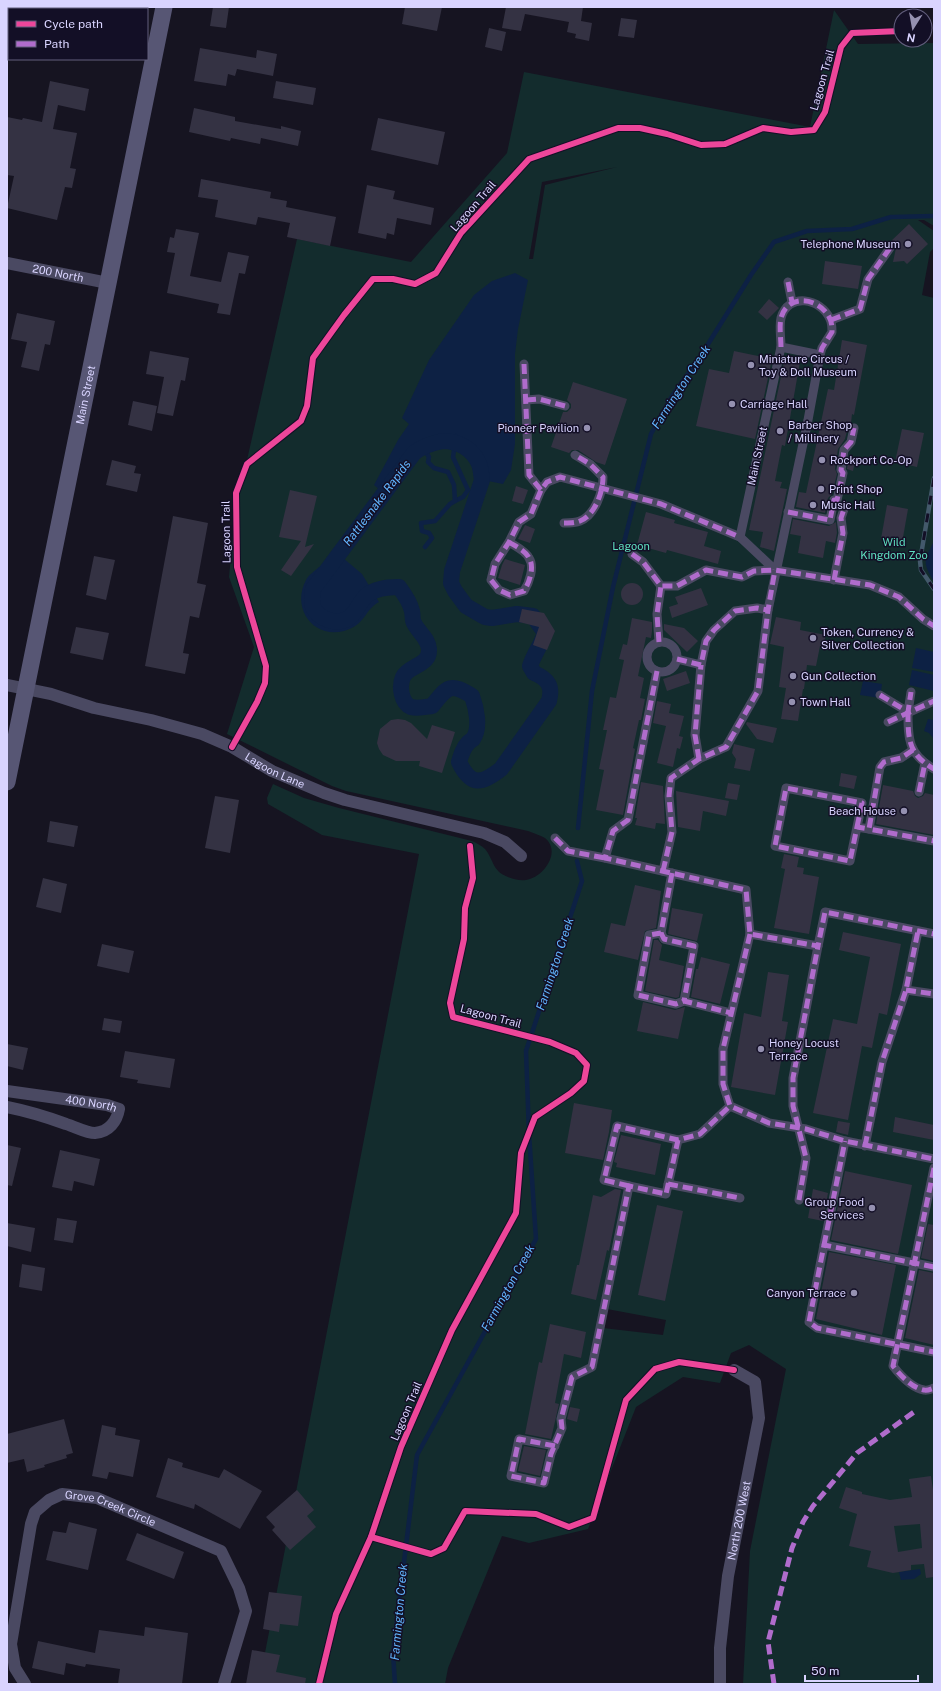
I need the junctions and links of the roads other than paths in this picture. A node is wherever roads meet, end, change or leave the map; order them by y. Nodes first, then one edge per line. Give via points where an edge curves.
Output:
1 (164, 7) edge
2 (890, 248) dead end
3 (7, 263) edge
4 (788, 282) dead end
5 (108, 283) junction
6 (792, 302) junction
7 (831, 320) junction
8 (781, 347) junction
9 (820, 355) junction
10 (524, 364) dead end
11 (526, 400) junction
12 (565, 406) dead end
13 (854, 428) dead end
14 (575, 455) dead end
15 (603, 489) junction
16 (541, 490) junction
17 (845, 506) dead end
18 (788, 512) junction
19 (564, 523) dead end
20 (740, 537) junction
21 (509, 542) junction
22 (632, 554) dead end
23 (775, 570) junction
24 (834, 580) junction
25 (661, 586) junction
26 (768, 610) junction
27 (934, 626) edge
28 (659, 642) junction
29 (677, 659) junction
30 (701, 665) junction
31 (657, 671) junction
32 (7, 685) edge
33 (26, 689) junction
34 (911, 692) dead end
35 (880, 695) dead end
36 (934, 701) edge
37 (908, 712) junction
38 (888, 722) dead end
39 (913, 750) junction
40 (699, 759) junction
41 (925, 762) junction
42 (934, 769) edge
43 (7, 782) edge
44 (919, 792) dead end
45 (857, 827) junction
46 (869, 829) junction
47 (555, 838) dead end
48 (934, 841) edge
49 (521, 856) dead end
50 (606, 858) junction
51 (663, 871) junction
52 (672, 873) junction
53 (918, 931) junction
54 (661, 932) junction
55 (750, 934) junction
56 (934, 934) edge
57 (818, 946) junction
58 (906, 990) junction
59 (934, 994) edge
60 (684, 1001) junction
61 (732, 1013) junction
62 (7, 1094) edge
63 (730, 1106) junction
64 (7, 1107) edge
65 (798, 1128) junction
66 (678, 1140) junction
67 (845, 1142) junction
68 (866, 1146) junction
69 (934, 1159) edge
70 (934, 1168) edge
71 (668, 1184) junction
72 (629, 1186) junction
73 (740, 1198) dead end
74 (799, 1200) dead end
75 (824, 1245) junction
76 (914, 1263) junction
77 (934, 1267) edge
78 (897, 1345) junction
79 (934, 1352) edge
80 (734, 1370) dead end
81 (934, 1388) edge
82 (555, 1446) junction
83 (25, 1684) edge
84 (224, 1684) edge
85 (720, 1684) edge

1 - 5 main road, Main Street
2 - 7 street via 868,279 860,309
3 - 5 street, 200 North
4 - 6 street
5 - 33 main road, Main Street
6 - 7 street via 804,300 822,307
6 - 8 street via 781,318
7 - 9 street via 832,332
8 - 9 street
8 - 20 street, Main Street
9 - 18 street
10 - 11 street
11 - 12 street via 539,399
11 - 16 street via 529,474
13 - 18 street via 851,442 844,450 841,470 843,473 830,520
14 - 15 street via 590,464 603,477
15 - 16 street via 560,477 547,482
15 - 19 street via 588,516 581,521
15 - 20 street via 661,504
16 - 21 street via 531,514 519,522
17 - 24 street via 841,518 843,533
18 - 23 street
20 - 23 street
21 - 21 street via 495,564 491,580 499,590 510,595 524,591 529,582 532,564 529,557
22 - 25 street via 644,562
23 - 24 street
23 - 25 street via 754,571 742,577 706,570 677,586
23 - 26 street
24 - 27 street via 870,585 899,597
25 - 28 street via 657,614
26 - 30 street via 735,610 706,641
26 - 40 street via 758,691 726,746
28 - 29 street via 673,646
28 - 31 street via 651,647 647,656 649,665
29 - 30 street
29 - 31 street via 670,670
30 - 40 street via 695,735
31 - 50 street via 628,820 614,831
32 - 33 street, Lagoon Lane
33 - 43 main road, Main Street
33 - 49 street, Lagoon Lane via 202,734 232,747 272,771 324,794 471,829 505,842
34 - 37 street
35 - 37 street
36 - 37 street
37 - 38 street
37 - 39 street via 909,743
39 - 41 street
39 - 46 street via 901,758 884,762 880,767
40 - 51 street via 671,778 669,796 672,832
41 - 42 street
41 - 44 street
45 - 45 street via 850,861 774,846 786,788 862,803
45 - 46 street
46 - 48 street
47 - 50 street via 568,851
50 - 51 street
51 - 52 street
52 - 54 street
52 - 55 street via 746,890
53 - 56 street
53 - 57 street via 825,912
53 - 58 street
54 - 60 street via 664,939 694,946
54 - 60 street via 649,934 638,995 676,1004
55 - 57 street
55 - 61 street
57 - 65 street via 793,1078 793,1106
58 - 59 street
58 - 68 street via 882,1062
60 - 61 street
61 - 63 street via 723,1049 723,1084
62 - 64 street, 400 North via 108,1105 119,1109 112,1125 97,1133
63 - 65 street via 769,1123
63 - 66 street via 700,1134
65 - 67 street
65 - 74 street via 806,1158
66 - 71 street
66 - 72 street via 617,1126 604,1180
67 - 68 street
67 - 75 street
68 - 69 street
70 - 76 street
71 - 72 street via 666,1194
71 - 73 street
72 - 82 street via 592,1367 572,1377 561,1419 562,1428
75 - 76 street
75 - 78 street via 809,1322 818,1328
76 - 77 street
76 - 78 street
78 - 79 street
78 - 81 street via 893,1366 898,1373 926,1391
80 - 85 street, North 200 West via 755,1382 759,1418 728,1576 720,1648
82 - 82 street via 544,1483 511,1476 519,1439
83 - 84 street, Grove Creek Circle via 15,1668 11,1644 31,1524 35,1512 49,1500 62,1494 97,1498 221,1550 239,1588 246,1611

